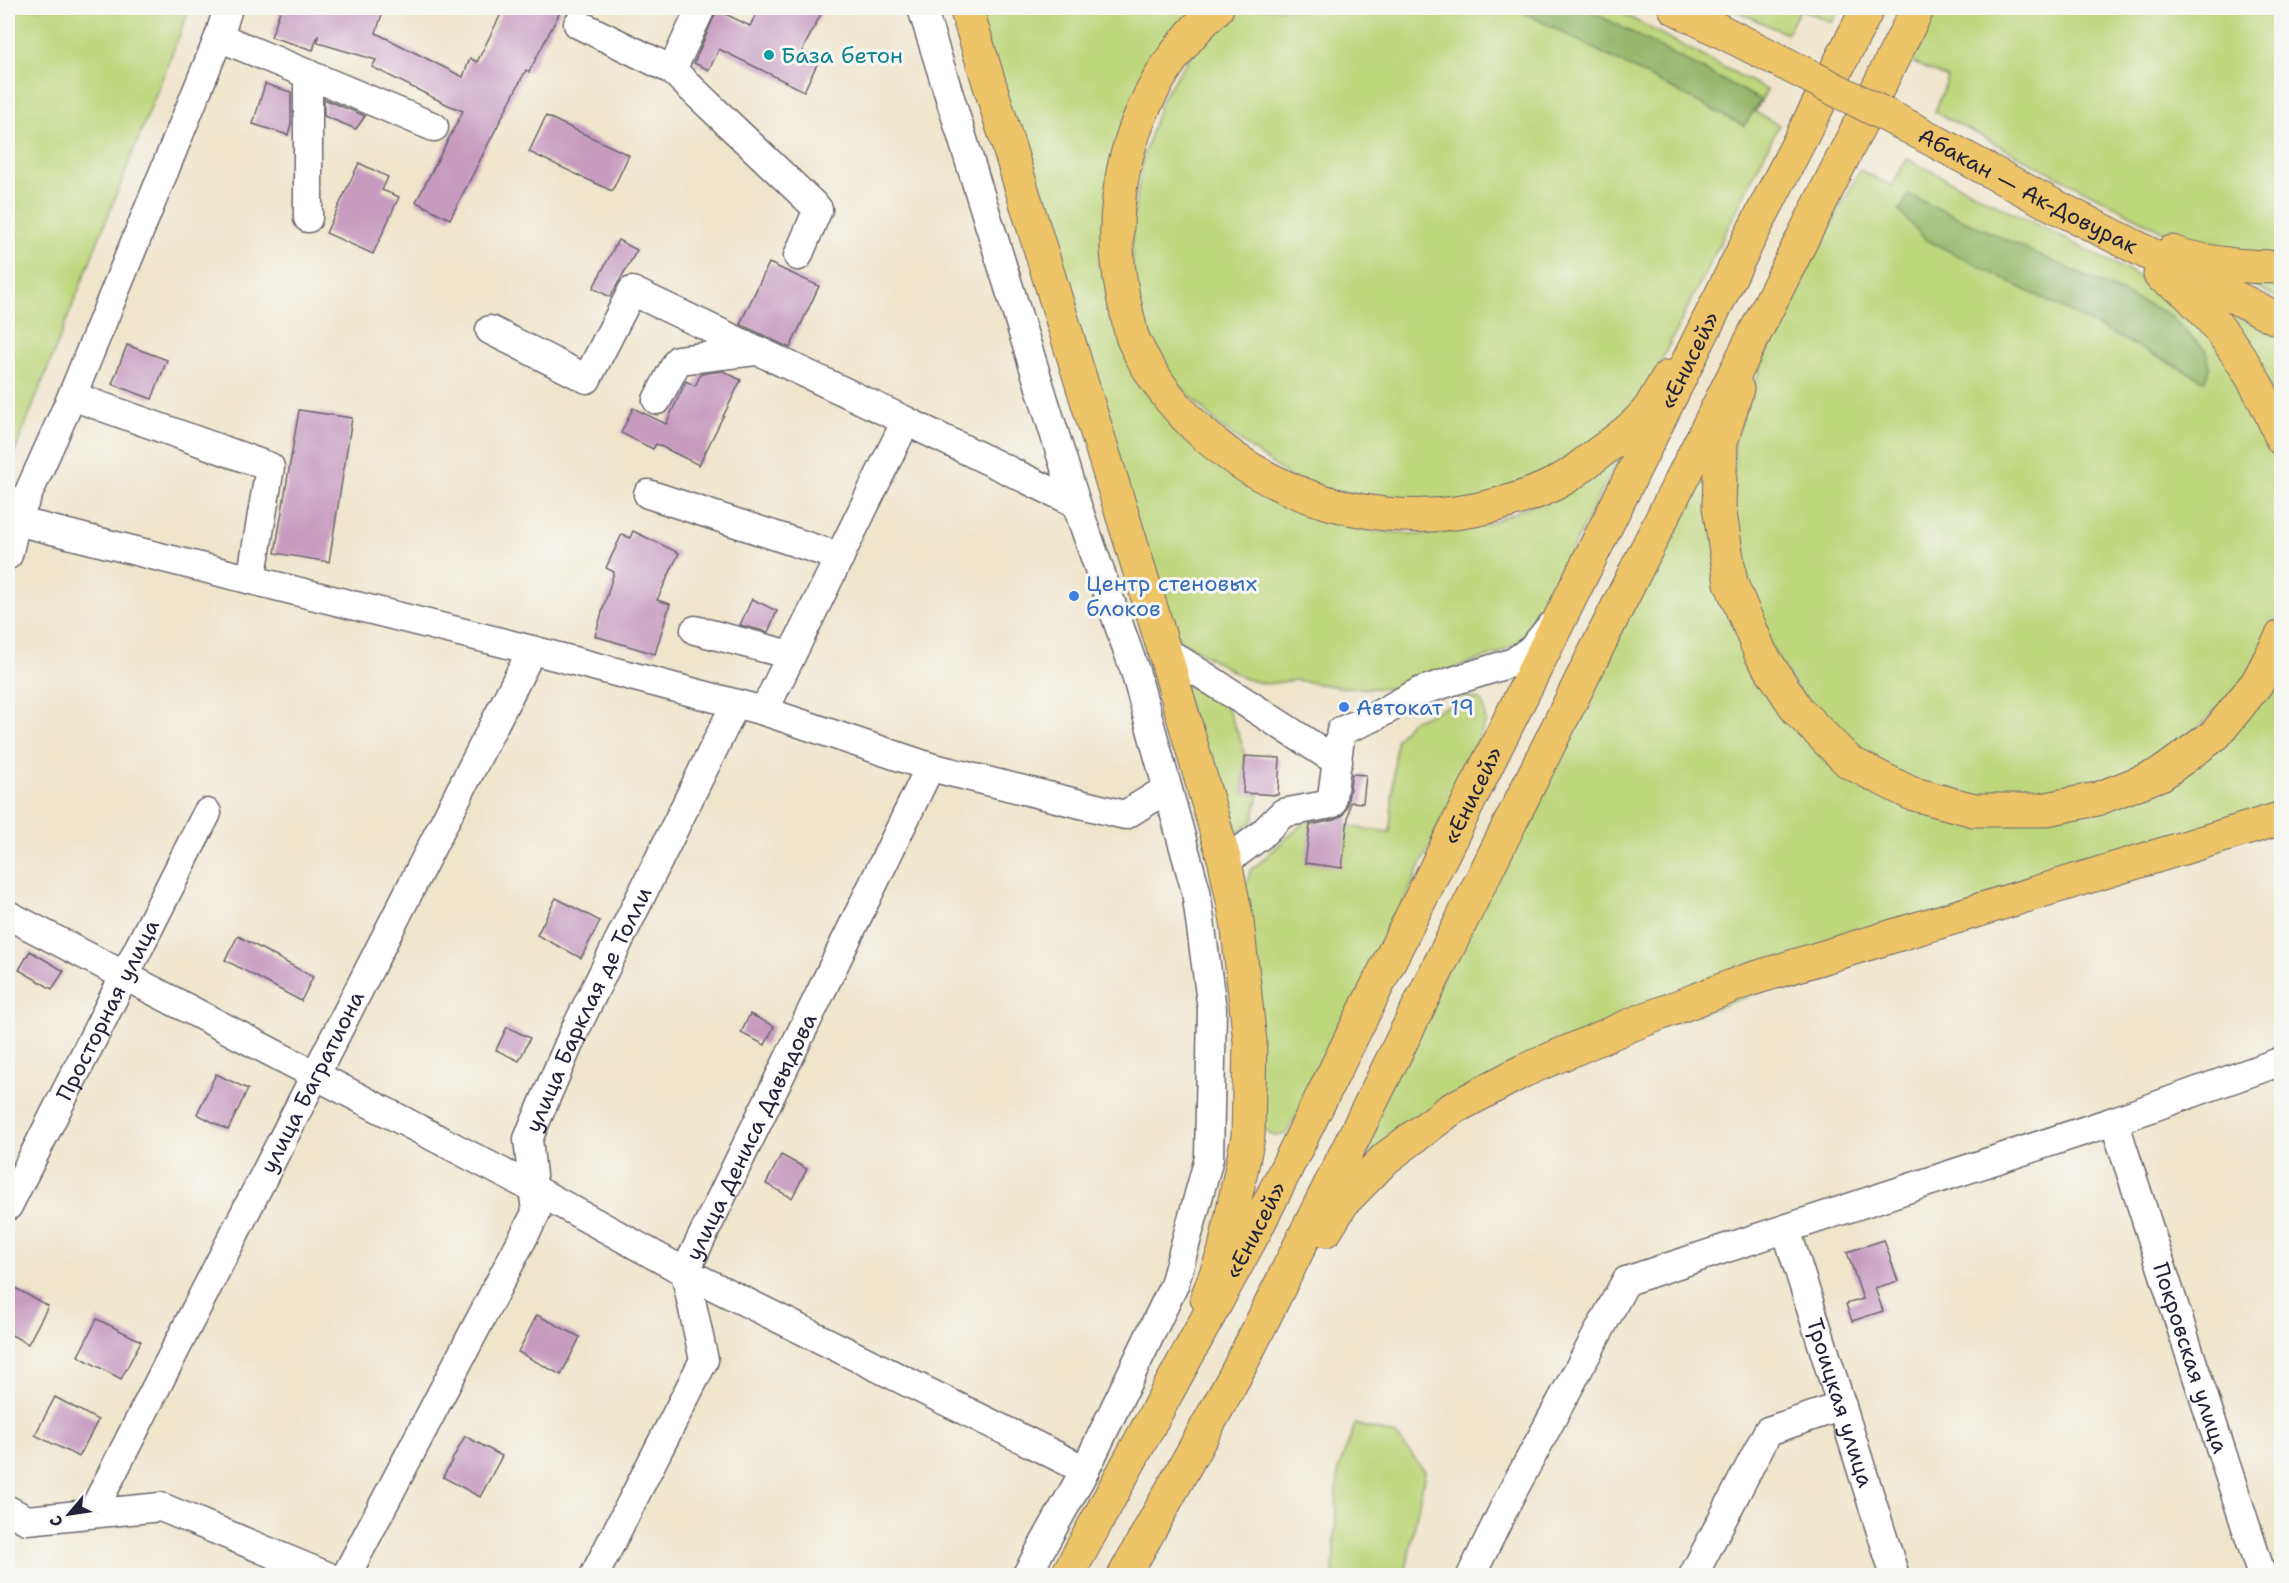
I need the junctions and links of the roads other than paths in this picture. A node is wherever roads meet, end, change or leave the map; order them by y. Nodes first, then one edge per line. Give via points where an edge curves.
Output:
1 (228, 8) edge
2 (701, 8) edge
3 (922, 8) edge
4 (966, 8) edge
5 (1217, 8) edge
6 (1675, 8) edge
7 (1868, 8) edge
8 (1918, 8) edge
9 (578, 24) dead end
10 (219, 37) junction
11 (672, 70) junction
12 (308, 74) junction
13 (434, 127) dead end
14 (2045, 201) junction
15 (309, 218) dead end
16 (1748, 241) junction
17 (798, 256) dead end
18 (2282, 266) edge
19 (2282, 321) edge
20 (490, 330) dead end
21 (1754, 334) junction
22 (756, 351) junction
23 (72, 396) junction
24 (657, 400) dead end
25 (906, 421) junction
26 (2282, 439) edge
27 (648, 494) dead end
28 (1076, 503) junction
29 (16, 521) junction
30 (8, 555) edge
31 (840, 557) junction
32 (251, 580) junction
33 (1564, 609) junction
34 (695, 630) dead end
35 (2282, 636) edge
36 (532, 650) junction
37 (1164, 650) junction
38 (791, 655) junction
39 (735, 705) junction
40 (764, 711) junction
41 (1338, 762) junction
42 (930, 767) junction
43 (1167, 789) junction
44 (207, 813) dead end
45 (2282, 818) edge
46 (1225, 862) junction
47 (8, 915) edge
48 (125, 976) junction
49 (2282, 1061) edge
50 (315, 1074) junction
51 (2117, 1130) junction
52 (534, 1189) junction
53 (8, 1206) edge
54 (1786, 1229) junction
55 (685, 1272) junction
56 (1180, 1371) junction
57 (1236, 1374) junction
58 (1842, 1407) junction
59 (1085, 1470) junction
60 (92, 1513) junction
61 (14, 1518) edge
62 (327, 1575) edge
63 (346, 1575) edge
64 (594, 1575) edge
65 (1026, 1575) edge
66 (1067, 1575) edge
67 (1124, 1575) edge
68 (1471, 1575) edge
69 (1693, 1575) edge
70 (1895, 1575) edge
71 (2262, 1575) edge

1 - 10 street
2 - 11 street
3 - 28 street
4 - 37 main road
5 - 16 main road via 1195,27 1162,72 1137,121 1121,174 1115,229 1119,284 1132,338 1158,382 1190,421 1220,448 1271,482 1317,501 1367,513 1417,517 1468,512 1517,500 1563,479 1614,442 1648,409
6 - 14 main road, Абакан — Ак-Довурак, bridge
7 - 16 main road, «Енисей»
8 - 21 main road, «Енисей»
9 - 11 street
10 - 12 street
10 - 23 street
11 - 17 street via 818,209
12 - 13 street
12 - 15 street
14 - 18 main road via 2186,257
14 - 19 main road, Абакан — Ак-Довурак
14 - 26 main road via 2186,292 2238,352
16 - 33 main road, «Енисей»
20 - 22 street via 587,379 632,291
21 - 35 main road via 1721,442 1719,507 1731,583 1761,654 1799,712 1850,762 1910,793 1974,810 2042,810 2097,799 2160,774 2216,734 2258,683
21 - 57 main road, «Енисей»
22 - 24 street via 678,360
22 - 25 street
23 - 29 street
23 - 32 street via 270,467
25 - 28 street
25 - 31 street
27 - 31 street
28 - 43 street via 1135,671
29 - 30 street
29 - 32 street
31 - 38 street
32 - 36 street
33 - 41 street via 1533,648 1514,662 1421,691 1341,732
33 - 56 main road, «Енисей» via 1256,1229
34 - 38 street
36 - 39 street
36 - 50 street, улица Багратиона
37 - 41 street
37 - 46 main road
38 - 40 street
39 - 40 street
39 - 52 street, улица Барклая де Толли via 574,1030 528,1139
40 - 42 street
41 - 46 street via 1331,804 1283,813
42 - 43 street via 1125,815
42 - 55 street, улица Дениса Давыдова
43 - 59 street via 1196,891 1212,1009 1209,1158 1174,1285
44 - 48 street, Просторная улица
45 - 57 main road via 1745,981 1523,1071 1450,1110 1386,1158 1343,1202
46 - 56 main road via 1237,921 1250,1042 1248,1137 1224,1253
47 - 48 street
48 - 50 street
48 - 53 street, Просторная улица
49 - 51 street
50 - 52 street
50 - 60 street, улица Багратиона
51 - 54 street
51 - 71 street, Покровская улица
52 - 55 street
52 - 63 street, улица Барклая де Толли via 536,1213
54 - 58 street, Троицкая улица
54 - 68 street via 1626,1281
55 - 59 street
55 - 64 street, улица Дениса Давыдова via 704,1360
56 - 66 main road, «Енисей»
57 - 67 main road, «Енисей»
58 - 69 street via 1768,1431
58 - 70 street, Троицкая улица
59 - 65 street
60 - 61 street
60 - 62 street via 161,1507

